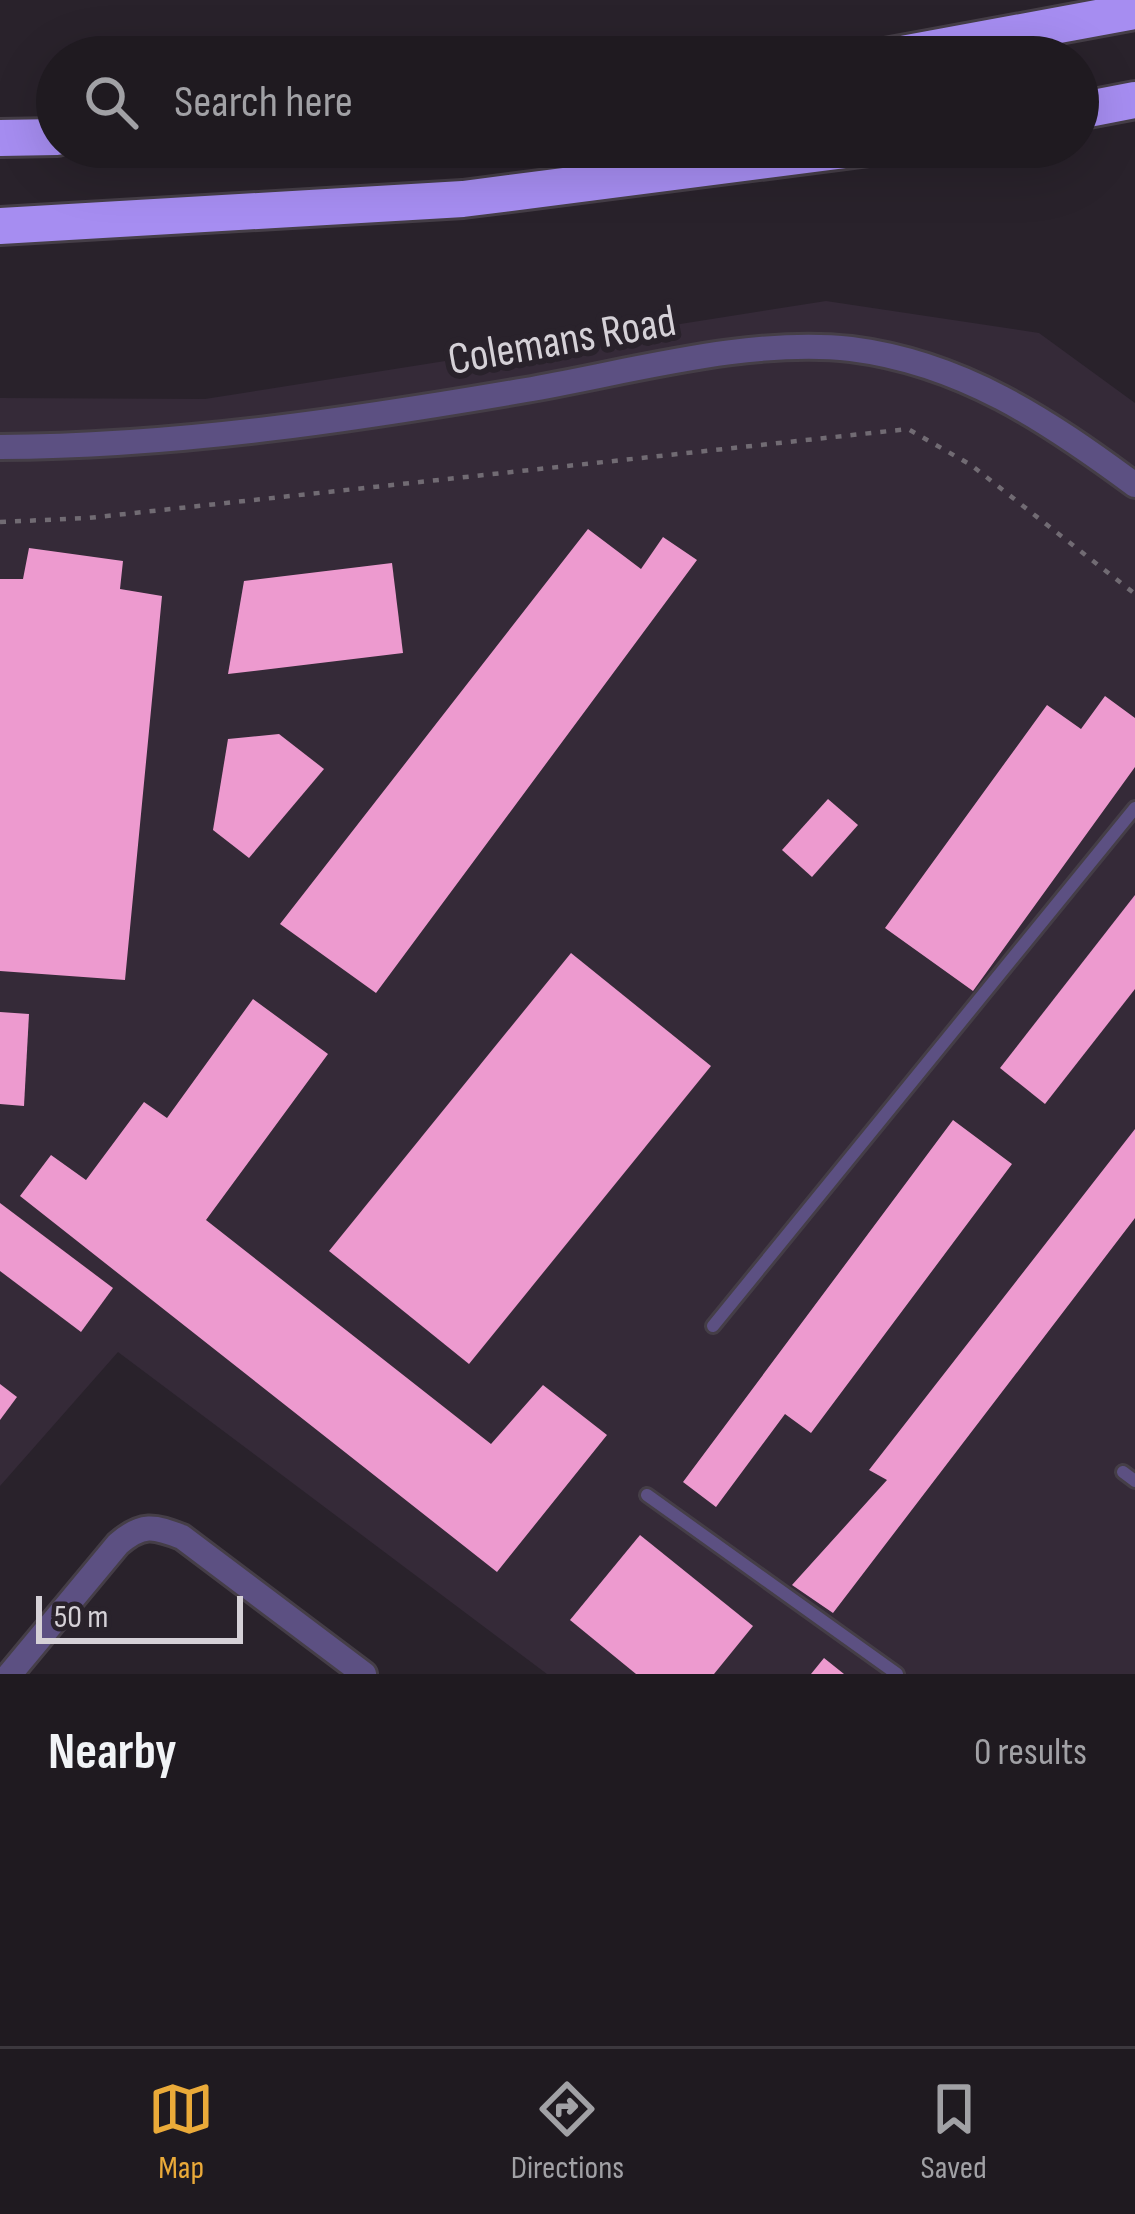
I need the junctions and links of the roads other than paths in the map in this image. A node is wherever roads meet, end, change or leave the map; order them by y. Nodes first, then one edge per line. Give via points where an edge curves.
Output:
1 (1135, 11) edge
2 (1000, 36) edge
3 (1135, 100) edge
4 (1099, 107) edge
5 (36, 137) edge
6 (0, 138) edge
7 (705, 168) edge
8 (0, 226) edge
9 (0, 447) edge
10 (1135, 485) edge
11 (1135, 808) edge
12 (712, 1326) dead end
13 (647, 1495) dead end
14 (10, 1674) edge
15 (364, 1674) edge
16 (897, 1674) edge

1 - 2 highway
3 - 4 highway
5 - 6 highway
7 - 8 highway via 463,199
9 - 10 street, Colemans Road via 247,434 707,358 848,349 981,385
11 - 12 lane
13 - 16 lane
14 - 15 street via 118,1544 153,1526 182,1537

